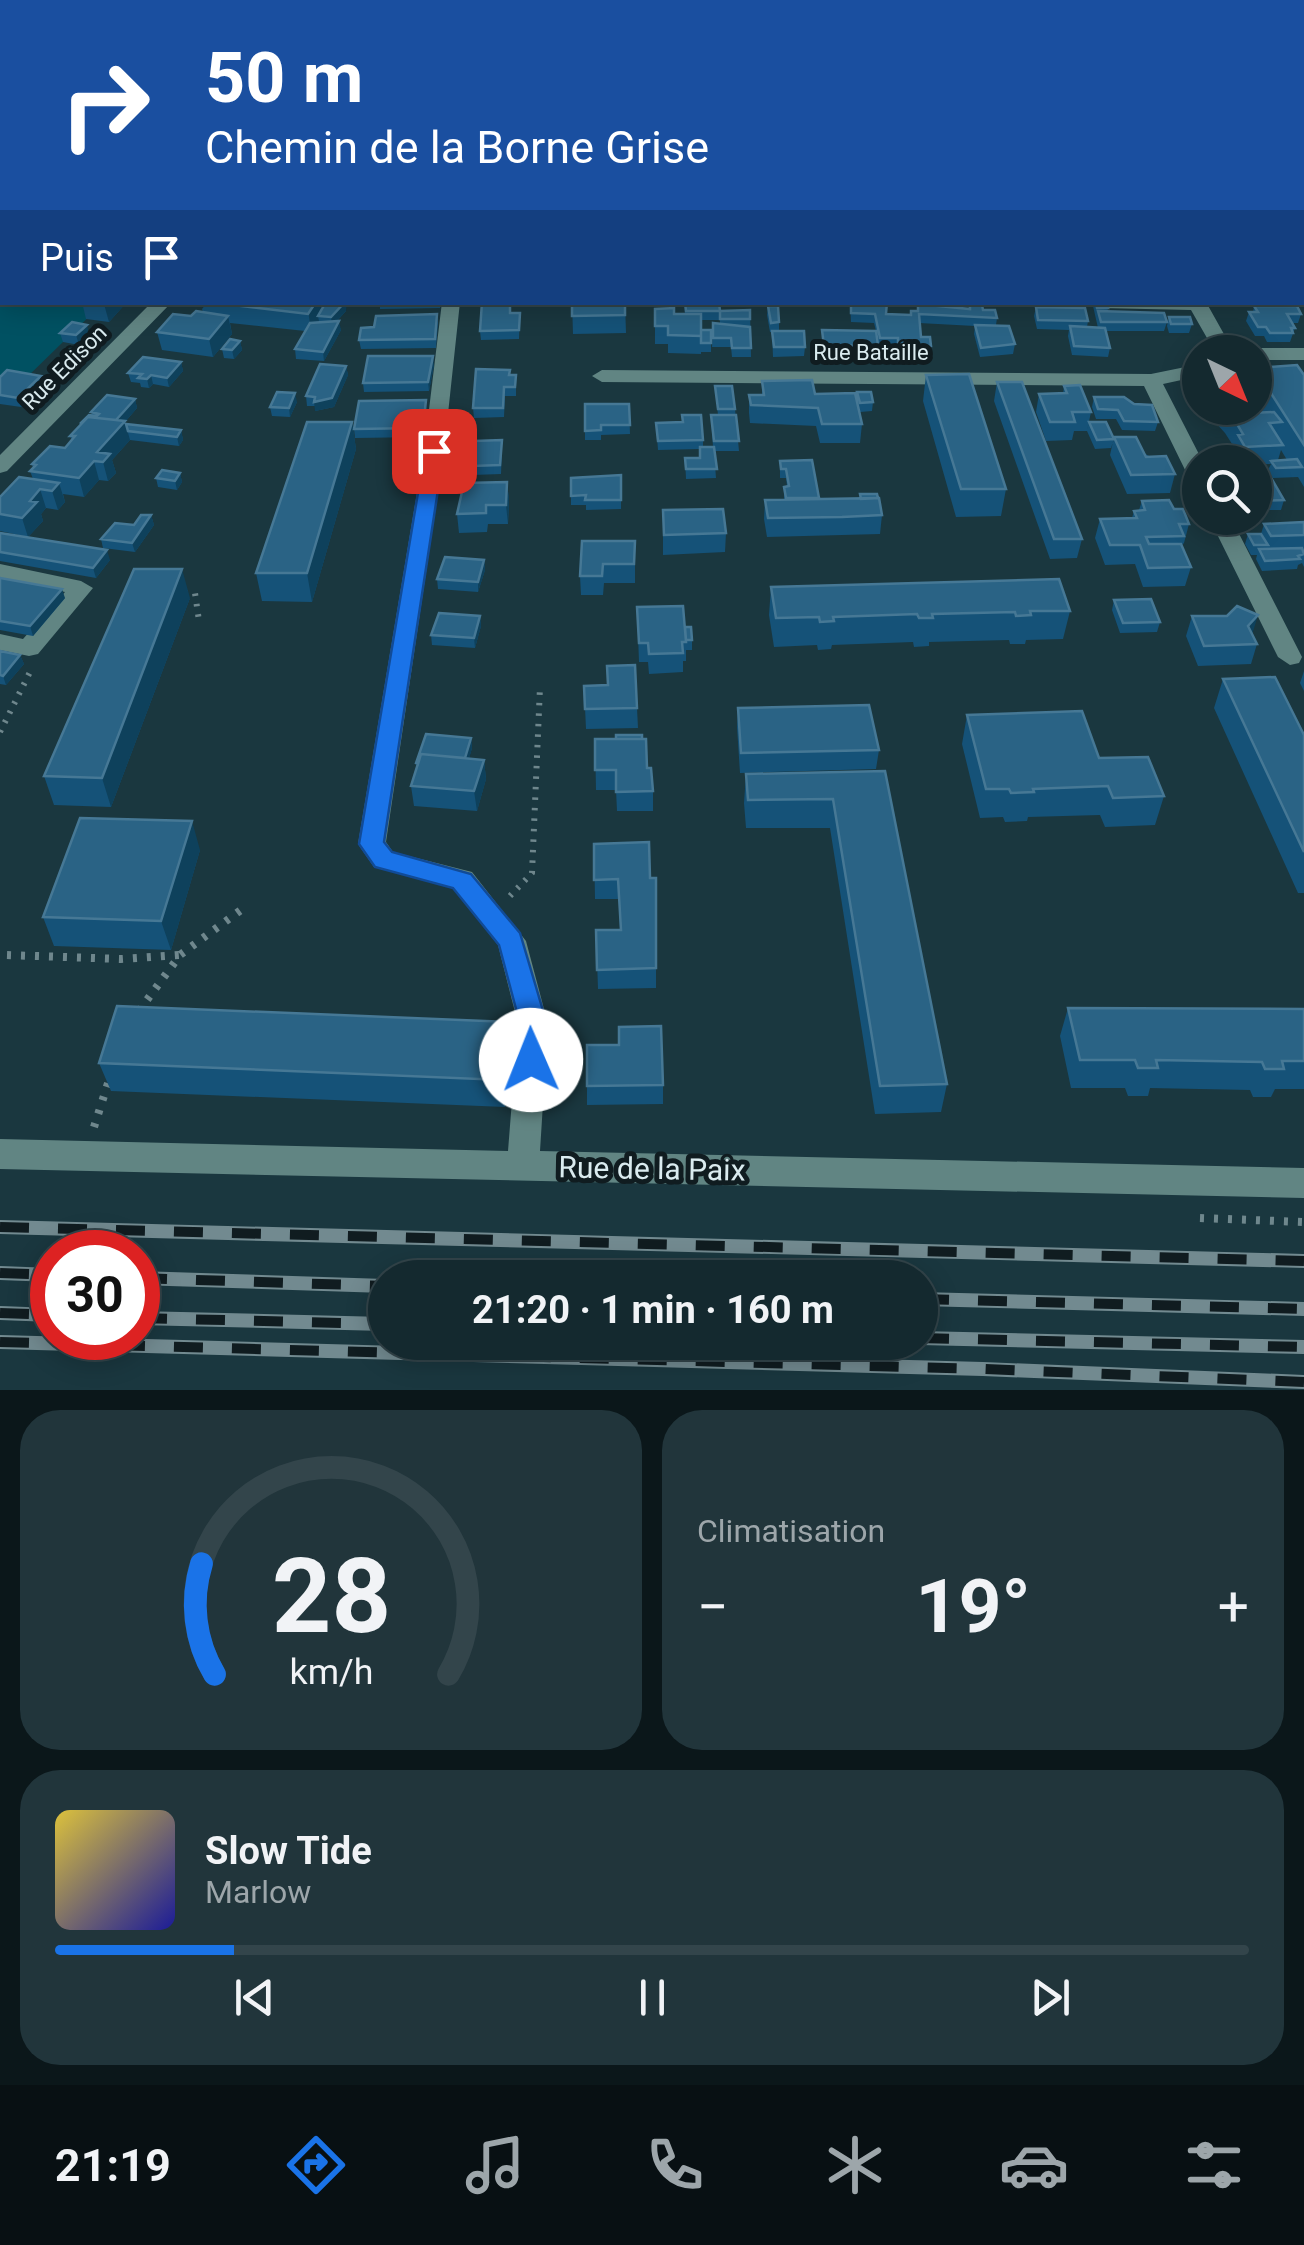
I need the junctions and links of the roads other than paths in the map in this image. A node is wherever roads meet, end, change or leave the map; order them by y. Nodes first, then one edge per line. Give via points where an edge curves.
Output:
1 (160, 305) edge
2 (450, 305) edge
3 (1198, 305) edge
4 (1214, 335) edge
5 (1272, 354) edge
6 (1304, 354) edge
7 (1182, 374) edge
8 (602, 376) dead end
9 (1151, 380) junction
10 (1184, 445) edge
11 (0, 468) edge
12 (1229, 535) edge
13 (0, 571) edge
14 (0, 642) edge
15 (1290, 656) dead end
16 (0, 1154) edge
17 (524, 1167) junction
18 (1304, 1183) edge

1 - 11 street, Rue Edison
2 - 17 street via 434,451 372,844 384,860 462,880 511,941 534,1024
3 - 4 street
5 - 6 street
7 - 9 street, Rue Bataille
8 - 9 street, Rue Bataille
9 - 10 street
12 - 15 street
13 - 14 street via 81,588 29,648
16 - 17 street, Rue de la Paix
17 - 18 street, Rue de la Paix

